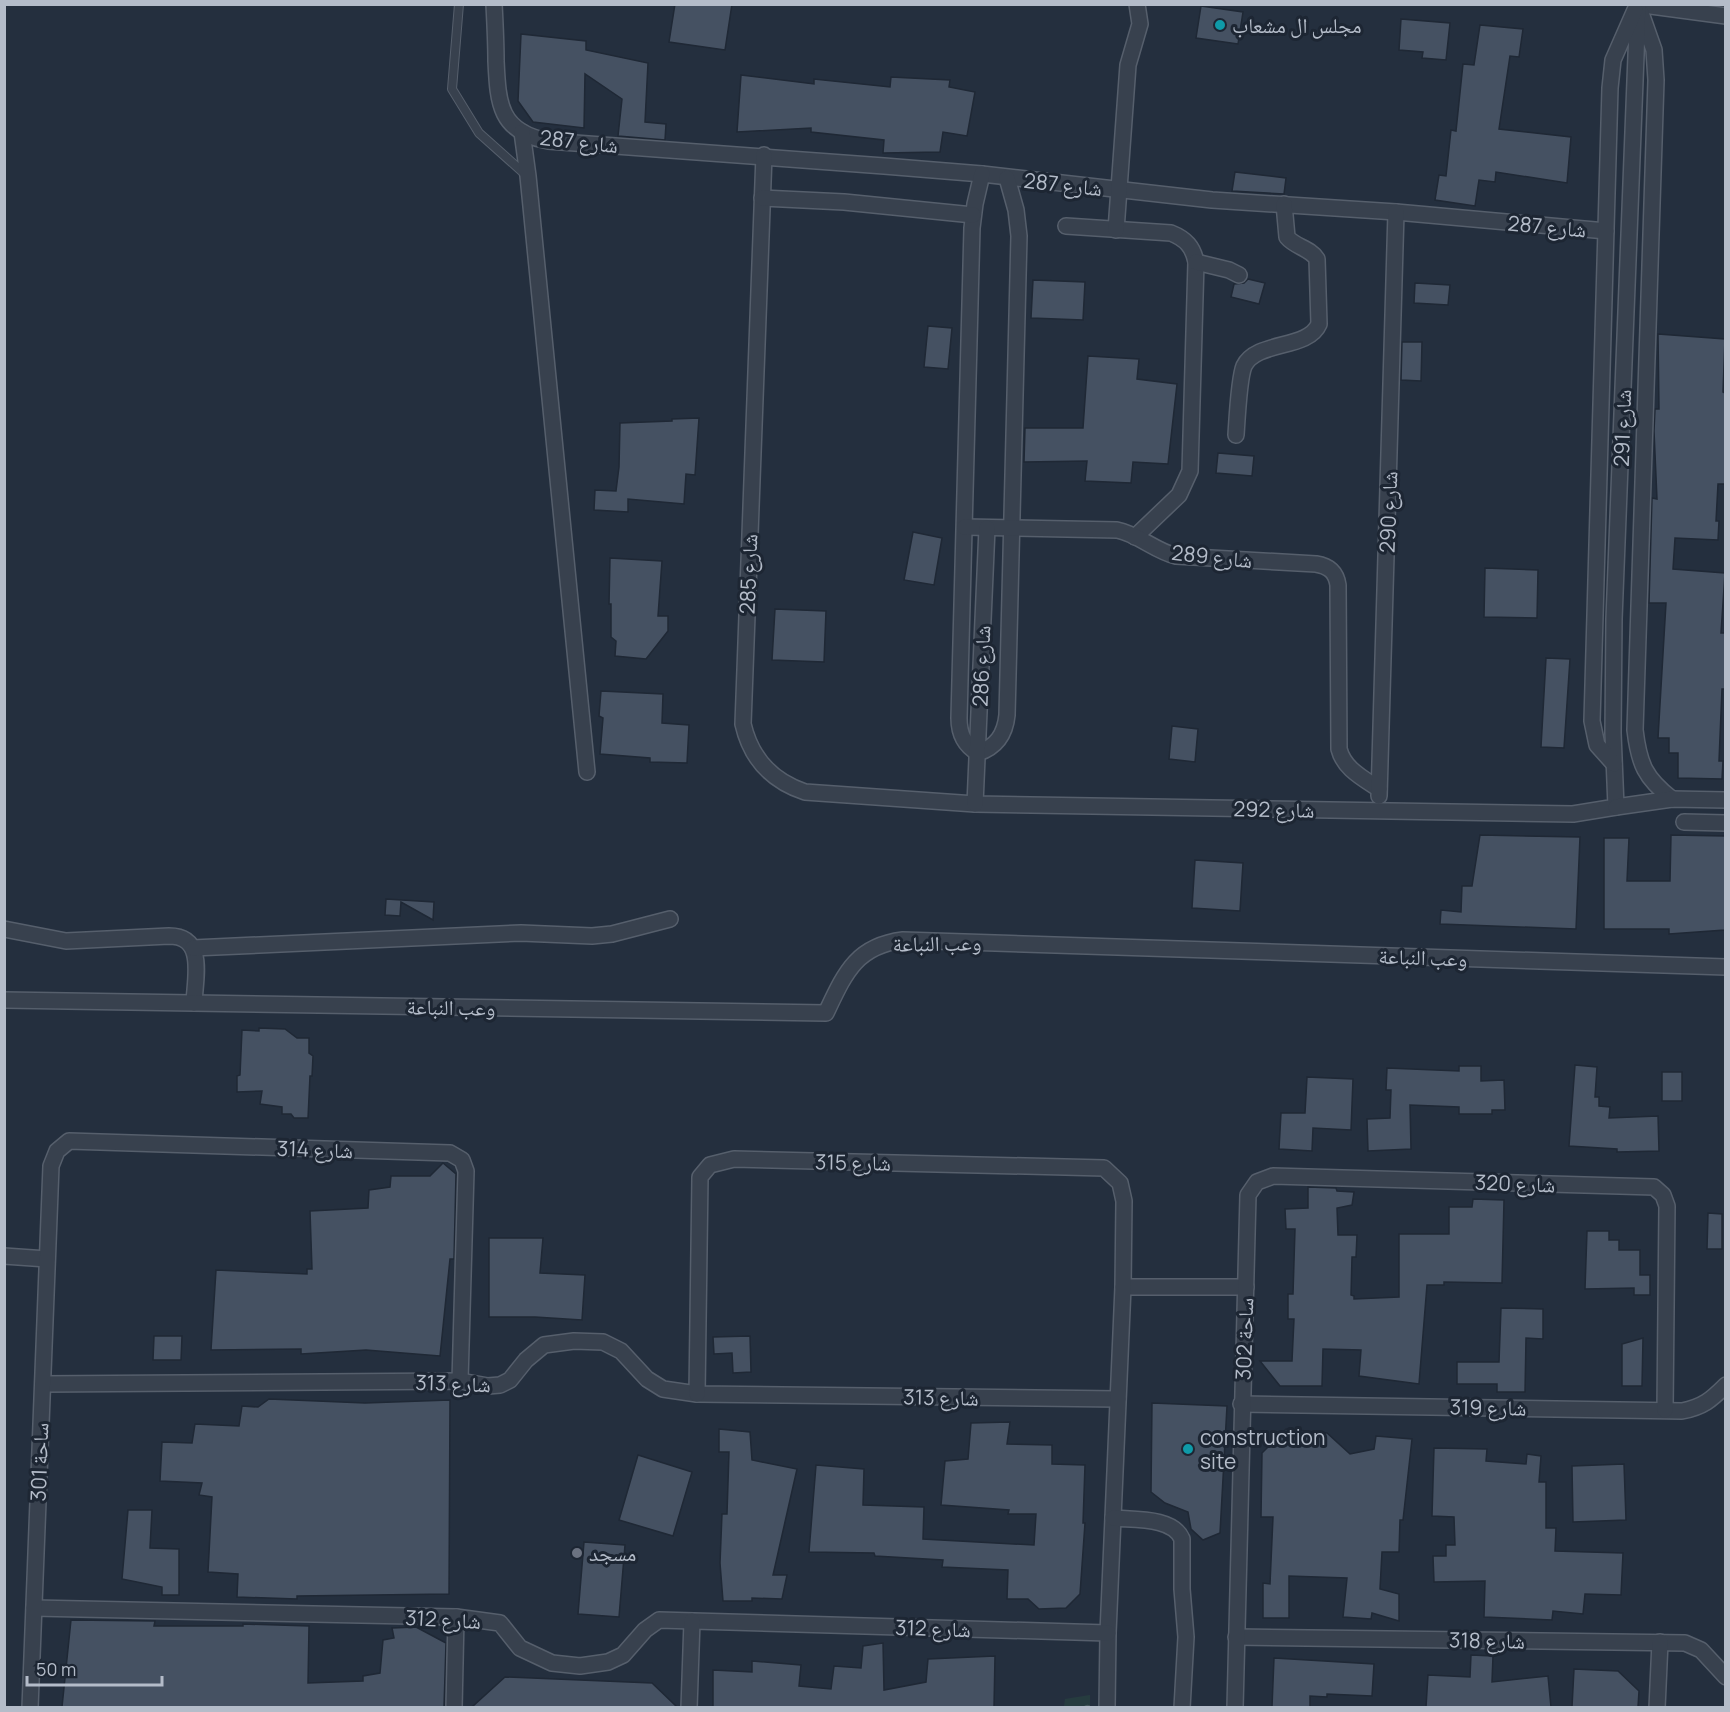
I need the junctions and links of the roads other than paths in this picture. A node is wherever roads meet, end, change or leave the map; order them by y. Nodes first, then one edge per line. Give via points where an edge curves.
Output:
1 (459, 4) edge
2 (494, 4) edge
3 (1137, 4) edge
4 (1637, 5) edge
5 (1725, 16) edge
6 (522, 132) junction
7 (764, 155) junction
8 (982, 174) junction
9 (528, 176) junction
10 (1007, 177) junction
11 (1119, 190) junction
12 (762, 198) junction
13 (1284, 204) junction
14 (1396, 212) junction
15 (973, 215) junction
16 (1066, 226) dead end
17 (1116, 230) junction
18 (1606, 231) junction
19 (1605, 255) junction
20 (1628, 255) junction
21 (1650, 256) junction
22 (1196, 262) junction
23 (1239, 275) dead end
24 (1602, 376) junction
25 (1623, 385) junction
26 (1645, 393) junction
27 (1236, 435) dead end
28 (965, 527) junction
29 (987, 528) junction
30 (1010, 528) junction
31 (1135, 537) junction
32 (1597, 560) junction
33 (1617, 560) junction
34 (1595, 619) junction
35 (1614, 619) junction
36 (978, 753) junction
37 (1614, 764) junction
38 (588, 772) dead end
39 (1379, 789) junction
40 (1672, 799) junction
41 (1725, 800) edge
42 (975, 804) junction
43 (1616, 807) junction
44 (1378, 811) junction
45 (1684, 822) dead end
46 (1725, 823) edge
47 (670, 920) dead end
48 (4, 929) edge
49 (194, 948) junction
50 (1725, 967) edge
51 (4, 1000) edge
52 (194, 1003) junction
53 (4, 1256) edge
54 (47, 1259) junction
55 (1123, 1287) junction
56 (1246, 1287) junction
57 (460, 1381) junction
58 (42, 1384) junction
59 (1725, 1385) edge
60 (697, 1394) junction
61 (1118, 1399) junction
62 (1241, 1404) junction
63 (1665, 1410) junction
64 (1113, 1518) junction
65 (34, 1608) junction
66 (456, 1617) junction
67 (692, 1622) junction
68 (1108, 1633) junction
69 (1236, 1637) junction
70 (1660, 1642) junction
71 (1725, 1677) edge
72 (30, 1707) edge
73 (454, 1707) edge
74 (689, 1707) edge
75 (1107, 1707) edge
76 (1182, 1707) edge
77 (1235, 1707) edge
78 (1658, 1707) edge

1 - 9 lane via 452,89 479,133
2 - 6 street via 497,97 506,116
3 - 11 street via 1140,24 1128,65
4 - 5 street
4 - 18 street via 1618,46 1611,74
4 - 20 street, شارع 291
4 - 21 street via 1656,65
6 - 7 street, شارع 287 via 548,141
6 - 9 street
7 - 8 street, شارع 287
7 - 12 street, شارع 285
8 - 10 street, شارع 287
8 - 15 street
9 - 38 street
10 - 11 street, شارع 287
10 - 30 street via 1019,236
11 - 13 street, شارع 287
11 - 17 street
12 - 15 street
12 - 42 street, شارع 285 via 745,735 766,770 791,788
13 - 14 street, شارع 287
13 - 27 street via 1287,237 1317,259 1319,324 1310,335 1253,355 1245,364
14 - 18 street, شارع 287
14 - 39 street, شارع 290
15 - 28 street
16 - 17 street
17 - 22 street via 1179,236 1191,247
18 - 19 street
19 - 20 street
19 - 24 street
20 - 21 street
20 - 25 street, شارع 291
21 - 26 street
22 - 23 street
22 - 31 street via 1190,471 1179,495
24 - 25 street
24 - 32 street
25 - 26 street
25 - 33 street, شارع 291
26 - 40 street via 1635,730 1643,769
28 - 29 street, شارع 289
28 - 36 street via 959,727 965,743
29 - 30 street, شارع 289
29 - 36 street, شارع 286
30 - 31 street, شارع 289 via 1117,530
30 - 36 street via 1006,726 996,744
31 - 39 street, شارع 289 via 1160,551 1184,558 1329,568 1337,578 1338,591 1339,749 1349,768
32 - 33 street
32 - 34 street
33 - 35 street, شارع 291
34 - 35 street
34 - 37 street via 1593,729 1597,745
35 - 37 street, شارع 291
36 - 42 street, شارع 286
37 - 43 street, شارع 291
39 - 44 street, شارع 290
40 - 41 street
40 - 43 street
42 - 44 street, شارع 292
43 - 44 street, شارع 292 via 1573,814
45 - 46 street
47 - 49 street via 602,935 521,933
48 - 49 street via 76,942 176,936
49 - 52 street
50 - 52 street, وعب النباعة via 903,940 880,945 860,956 841,981 826,1013
51 - 52 street, وعب النباعة
53 - 54 street
54 - 57 street, شارع 314 via 51,1166 57,1151 69,1142 450,1153 462,1160 466,1171
54 - 58 street, ساحة 301
55 - 56 street, ساحة 302
55 - 60 street, شارع 315 via 1124,1201 1120,1183 1104,1168 734,1159 710,1165 700,1177
55 - 61 street
56 - 62 street, ساحة 302
56 - 63 street, شارع 320 via 1248,1195 1257,1182 1273,1176 1654,1187 1667,1206
57 - 58 street, شارع 313
57 - 60 street, شارع 313 via 500,1385 510,1380 544,1345 603,1342 621,1351 647,1379 663,1389
58 - 65 street, ساحة 301
59 - 63 street, شارع 319 via 1698,1408
60 - 61 street, شارع 313
61 - 64 street
62 - 63 street, شارع 319
62 - 69 street, ساحة 302
64 - 68 street
64 - 76 street via 1171,1525 1182,1539 1186,1637
65 - 66 street, شارع 312
65 - 72 street, ساحة 301
66 - 67 street, شارع 312 via 500,1623 520,1648 552,1663 580,1666 608,1662 623,1655 659,1620
66 - 73 street
67 - 68 street, شارع 312
67 - 74 street
68 - 75 street
69 - 70 street, شارع 318
69 - 77 street, ساحة 302
70 - 71 street, شارع 318 via 1701,1650
70 - 78 street

